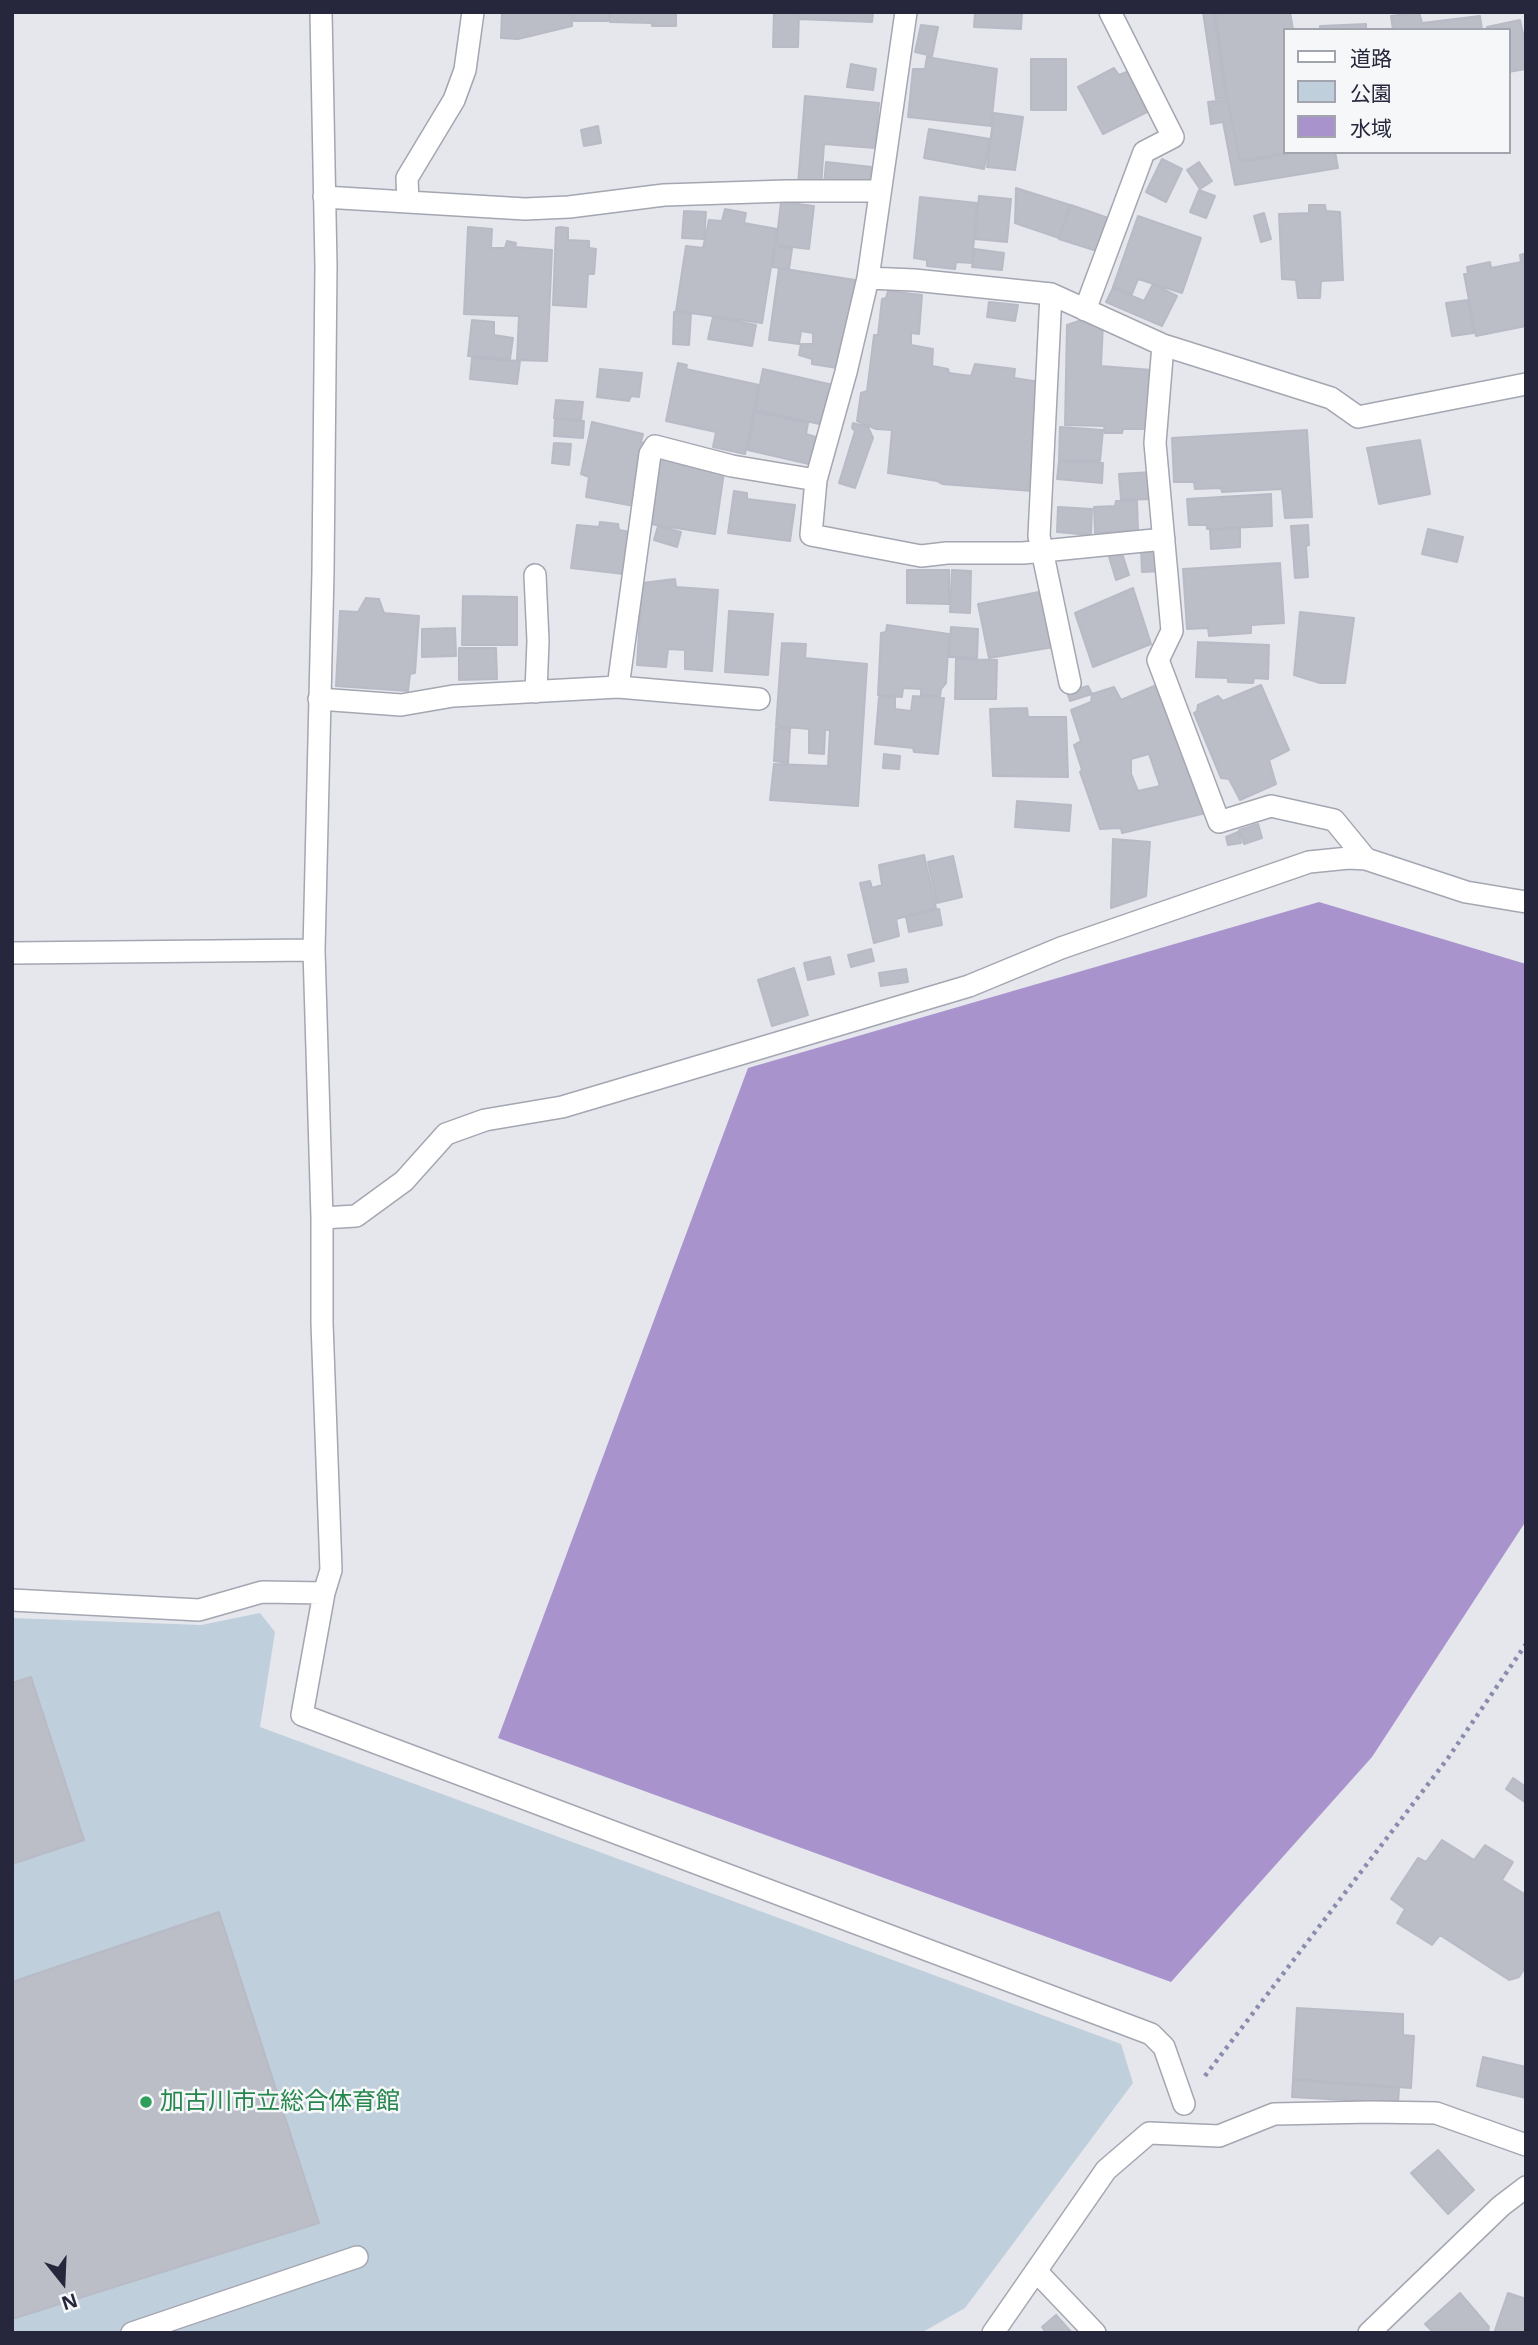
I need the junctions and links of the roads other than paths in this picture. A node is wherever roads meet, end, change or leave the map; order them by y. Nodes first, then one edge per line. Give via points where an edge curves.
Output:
1 (321, 12) edge
2 (473, 12) edge
3 (906, 12) edge
4 (1110, 12) edge
5 (880, 191) junction
6 (324, 197) junction
7 (408, 202) junction
8 (867, 278) junction
9 (1051, 294) junction
10 (1085, 310) junction
11 (1163, 345) junction
12 (1526, 384) edge
13 (816, 480) junction
14 (1164, 539) junction
15 (1041, 551) junction
16 (535, 575) dead end
17 (1070, 682) dead end
18 (618, 687) junction
19 (536, 692) junction
20 (319, 699) junction
21 (759, 699) dead end
22 (1366, 859) junction
23 (1526, 902) edge
24 (314, 950) junction
25 (12, 953) edge
26 (322, 1218) junction
27 (324, 1592) junction
28 (12, 1600) edge
29 (1184, 2104) road end
30 (1526, 2145) edge
31 (1526, 2186) edge
32 (358, 2257) dead end
33 (1036, 2271) junction
34 (132, 2333) edge
35 (993, 2333) edge
36 (1096, 2333) edge
37 (1369, 2333) edge

1 - 6 street
2 - 7 street via 465,70 454,100 407,178
3 - 5 street
4 - 10 street via 1173,137 1144,152
5 - 7 street via 664,195 525,209
5 - 8 street
6 - 7 street
6 - 20 street
8 - 9 street
8 - 13 street
9 - 10 street
9 - 15 street
10 - 11 street
11 - 12 street via 1331,398 1358,418
11 - 14 street via 1155,443
13 - 15 street via 811,534 921,556
13 - 18 street via 732,466 655,446 650,454
14 - 15 street
14 - 22 street via 1172,631 1158,660 1219,822 1271,806 1334,820
15 - 17 street
16 - 19 street
18 - 19 street
18 - 21 street
19 - 20 street via 453,696 401,705
20 - 24 street
22 - 23 street via 1466,892
22 - 26 street via 1309,862 1061,948 969,986 562,1107 485,1120 446,1134 404,1181 356,1216
24 - 25 street
24 - 26 street
26 - 27 street via 321,1323 331,1570
27 - 28 street via 262,1592 199,1610
27 - 29 street via 302,1714 1151,2034 1164,2048
30 - 33 street via 1436,2113 1274,2114 1219,2136 1149,2133 1106,2170
31 - 37 street
32 - 34 street
33 - 35 street
33 - 36 street

